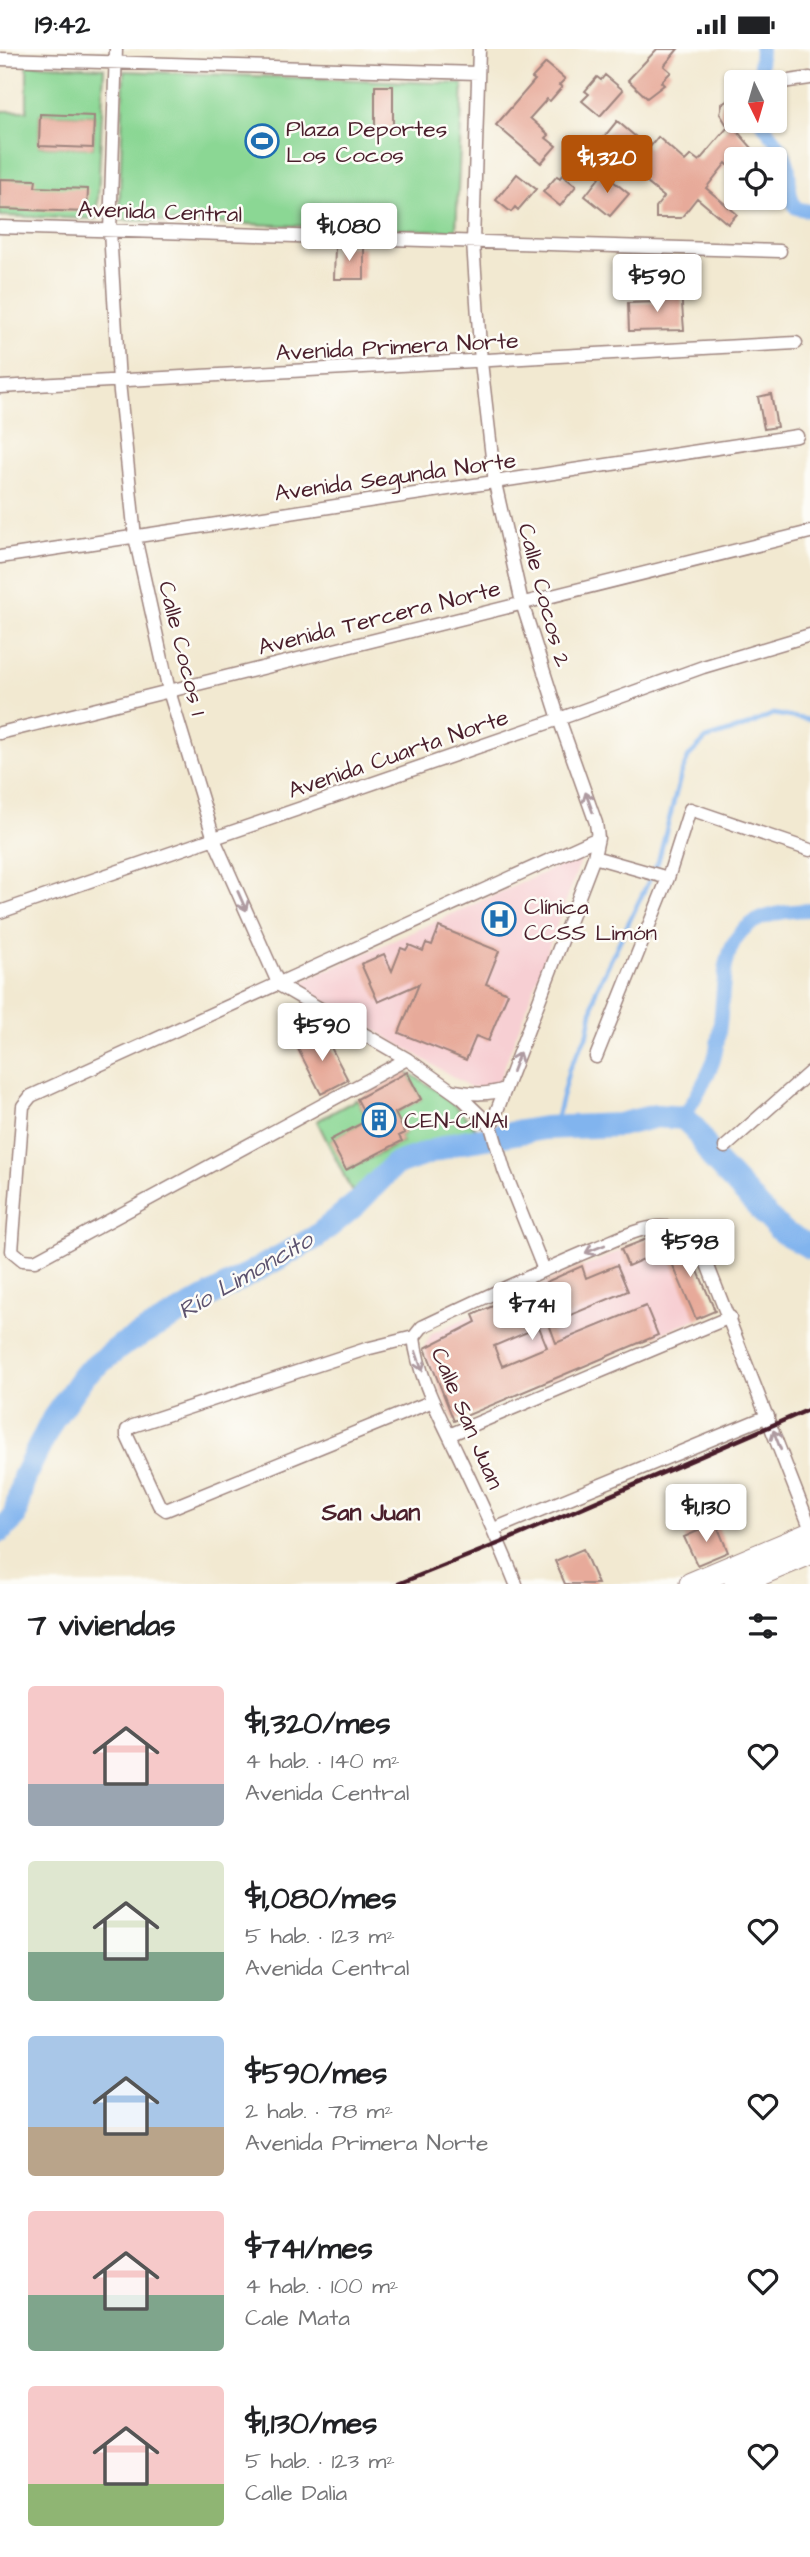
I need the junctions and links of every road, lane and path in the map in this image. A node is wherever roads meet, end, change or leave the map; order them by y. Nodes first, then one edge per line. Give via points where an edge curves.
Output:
1 (116, 49) edge
2 (479, 49) edge
3 (0, 59) edge
4 (116, 64) junction
5 (478, 73) junction
6 (810, 78) edge
7 (788, 81) edge
8 (0, 227) edge
9 (110, 230) junction
10 (473, 242) junction
11 (780, 251) dead end
12 (796, 344) dead end
13 (481, 362) junction
14 (119, 382) junction
15 (0, 387) edge
16 (797, 436) dead end
17 (495, 483) junction
18 (810, 532) edge
19 (135, 537) junction
20 (0, 557) edge
21 (522, 603) junction
22 (810, 635) edge
23 (169, 691) junction
24 (559, 719) junction
25 (0, 733) edge
26 (598, 838) junction
27 (214, 839) junction
28 (810, 850) edge
29 (594, 857) junction
30 (668, 878) junction
31 (0, 912) edge
32 (279, 985) junction
33 (596, 1057) dead end
34 (407, 1059) junction
35 (810, 1072) edge
36 (505, 1089) junction
37 (451, 1090) junction
38 (491, 1126) junction
39 (725, 1147) dead end
40 (544, 1270) junction
41 (730, 1317) junction
42 (414, 1337) junction
43 (433, 1401) junction
44 (768, 1416) junction
45 (449, 1435) junction
46 (810, 1527) edge
47 (494, 1529) junction
48 (810, 1534) edge
49 (810, 1553) edge
50 (516, 1584) edge
51 (691, 1584) edge
52 (736, 1584) edge

1 - 4 street, Calle Cocos 1
2 - 5 street, Calle Cocos 2
3 - 4 street
4 - 5 street
4 - 9 street, Calle Cocos 1
5 - 10 street, Calle Cocos 2
6 - 7 street
8 - 9 street, Avenida Central
9 - 10 street, Avenida Central
9 - 14 street, Calle Cocos 1
10 - 11 street, Avenida Central
10 - 13 street, Calle Cocos 2
12 - 13 street, Avenida Primera Norte
13 - 14 street, Avenida Primera Norte
13 - 17 street, Calle Cocos 2
14 - 15 street, Avenida Primera Norte
14 - 19 street, Calle Cocos 1
16 - 17 street, Avenida Segunda Norte
17 - 19 street, Avenida Segunda Norte
17 - 21 street, Calle Cocos 2
18 - 21 street, Avenida Tercera Norte
19 - 20 street, Avenida Segunda Norte
19 - 23 street, Calle Cocos 1
21 - 23 street, Avenida Tercera Norte
21 - 24 street, Calle Cocos 2
22 - 24 street, Avenida Cuarta Norte via 703,667
23 - 25 street, Avenida Tercera Norte
23 - 27 street, Calle Cocos 1
26 -> 24 street, Calle Cocos 2
24 - 27 street, Avenida Cuarta Norte
26 - 29 street, Calle Cocos 2
26 - 32 street
27 - 31 street, Avenida Cuarta Norte
27 -> 32 street, Calle Cocos 1
28 - 30 street via 690,809
29 - 30 street
36 -> 29 street, Calle Cocos 2
30 - 33 street
32 - 34 street
32 - 34 street via 31,1096 23,1106 12,1251 23,1261 35,1261
34 - 37 street
35 - 39 street
36 - 37 street via 476,1094
36 - 38 street, Calle Cocos 2
37 - 38 street
38 - 40 street
41 -> 40 street, Calle San Juan via 700,1246 689,1233 676,1228 642,1230
40 - 42 street, Calle San Juan via 422,1327
41 - 44 street, Calle San Juan
41 - 45 street
42 -> 43 street, Calle San Juan
42 - 43 street via 133,1426 127,1436 159,1505 166,1510
43 - 45 street, Calle San Juan
46 -> 44 street, Calle San Juan
44 - 47 street
45 - 47 street, Calle San Juan
47 - 50 street, Calle San Juan
48 - 51 highway
49 - 52 highway

